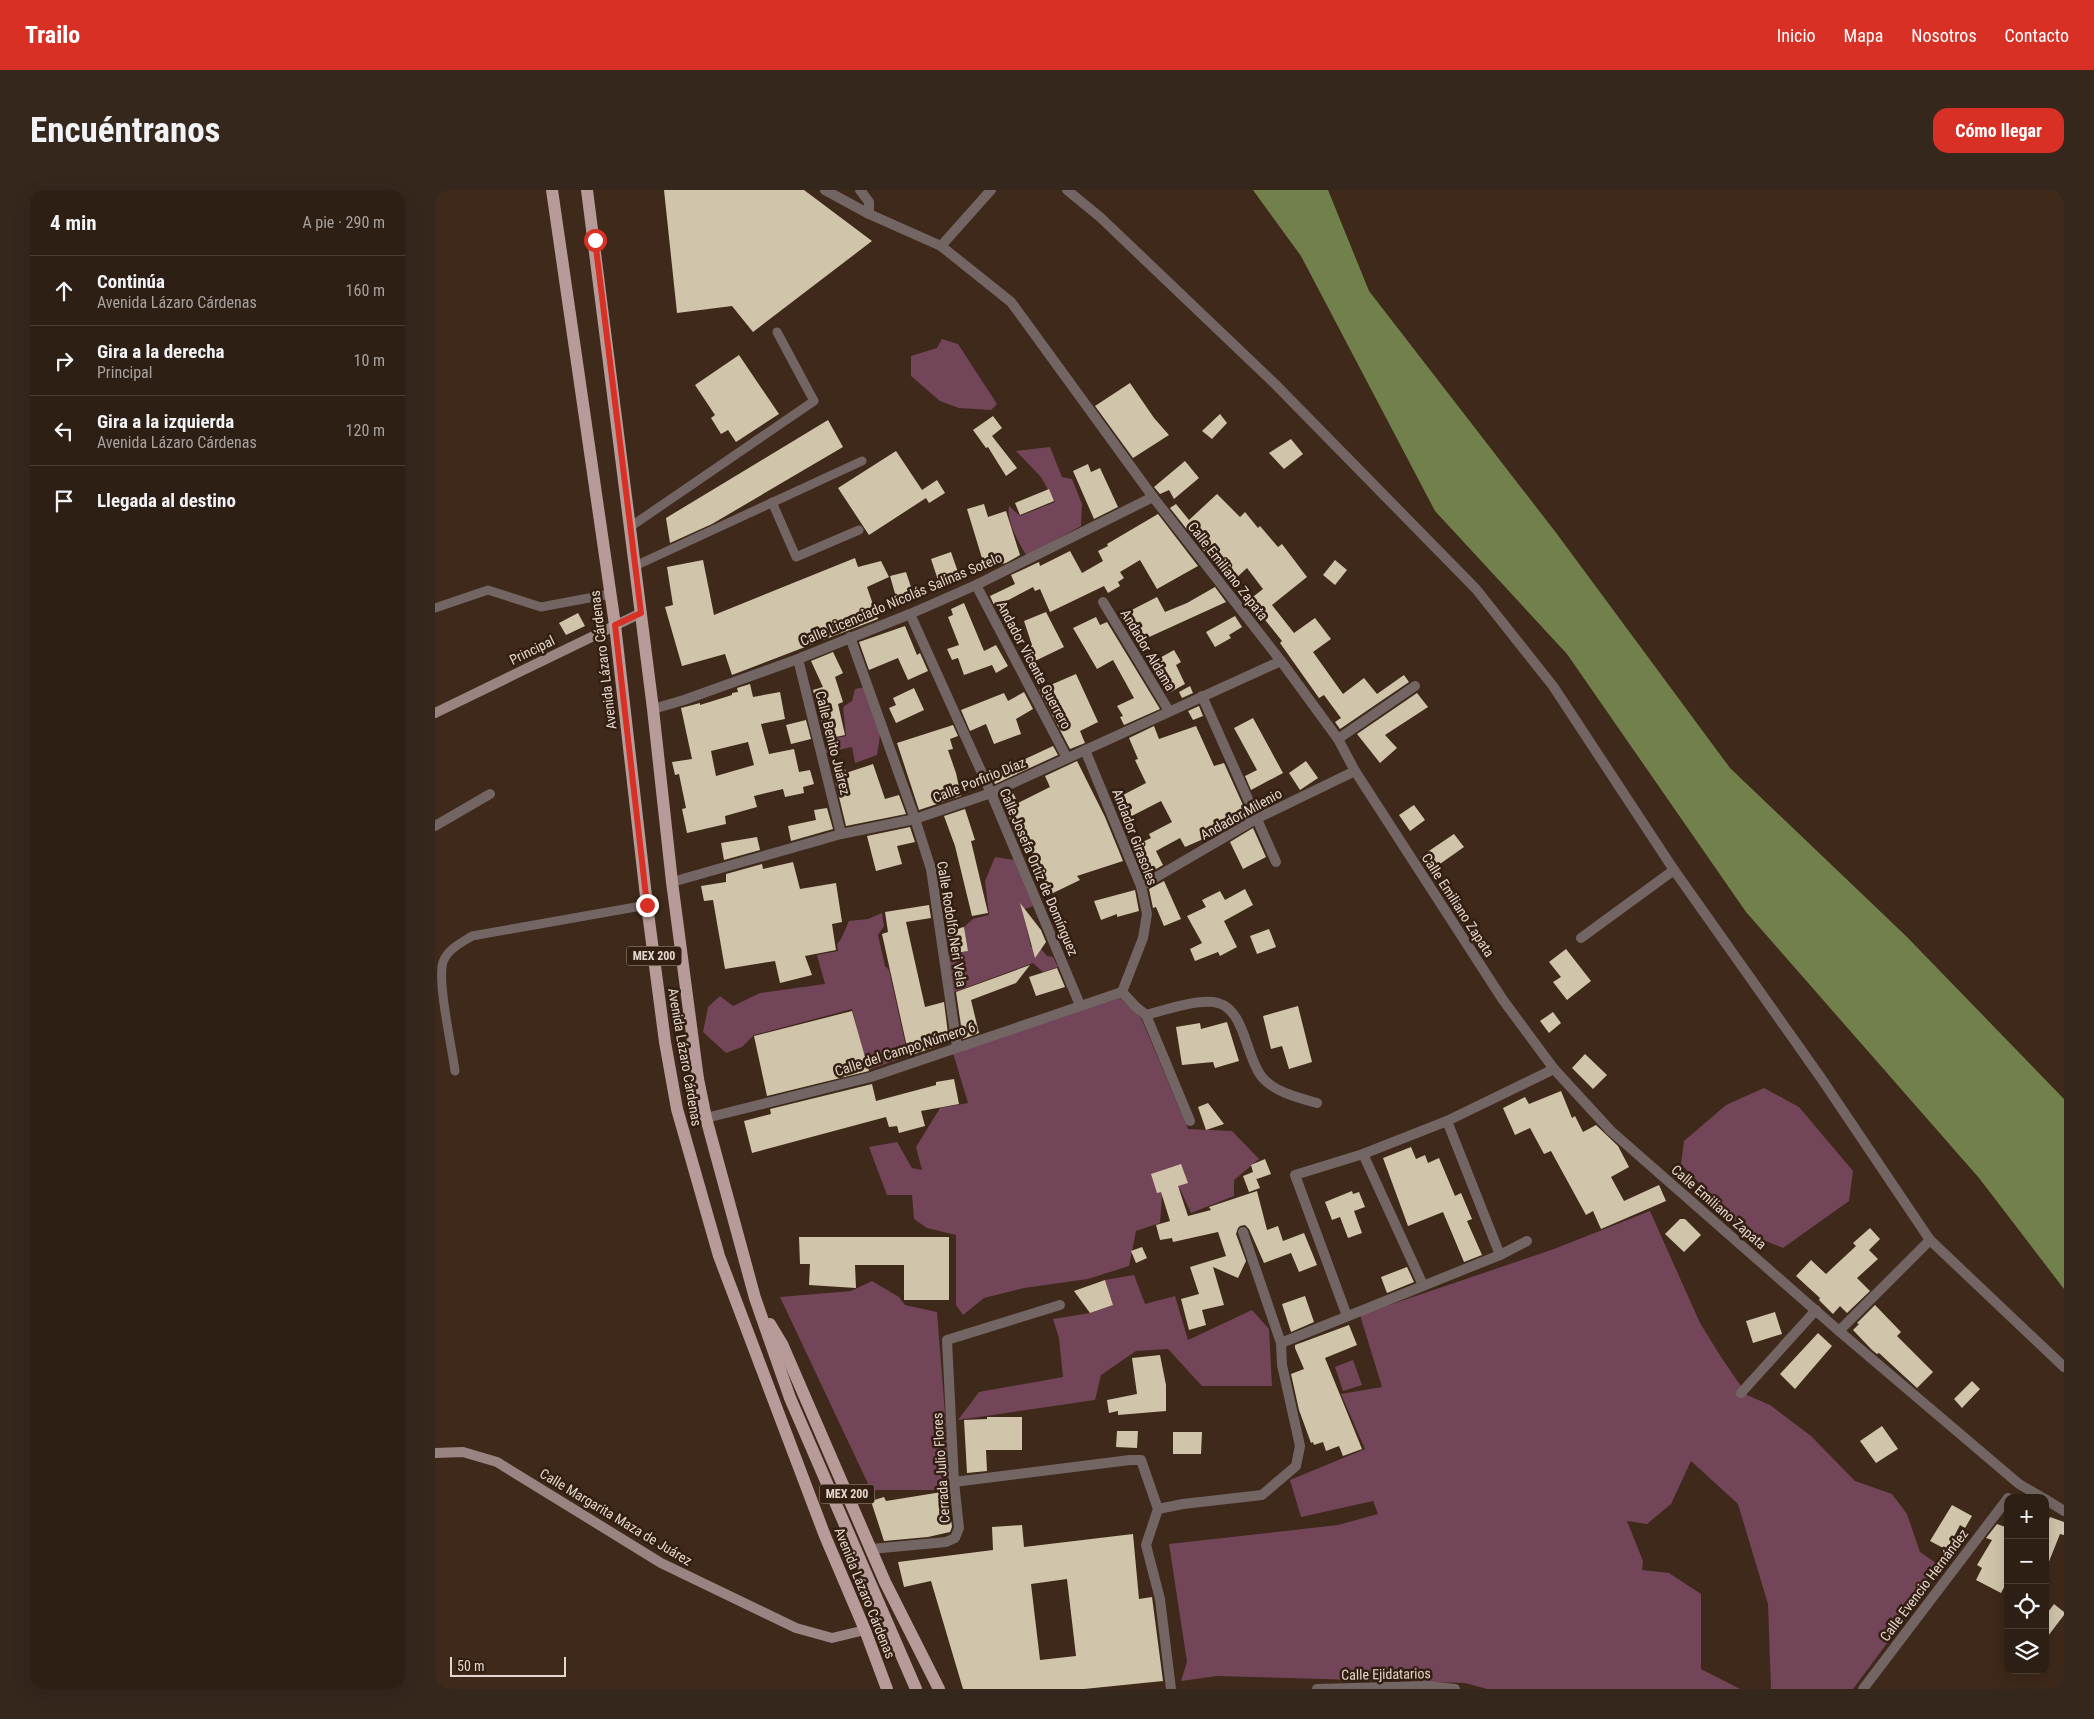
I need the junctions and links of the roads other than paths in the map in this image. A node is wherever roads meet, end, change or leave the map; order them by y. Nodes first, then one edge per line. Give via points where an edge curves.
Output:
1 (552, 190) edge
2 (587, 190) edge
3 (825, 190) edge
4 (860, 190) edge
5 (991, 190) edge
6 (1067, 190) edge
7 (869, 214) junction
8 (941, 246) junction
9 (777, 332) dead end
10 (862, 461) dead end
11 (1153, 497) junction
12 (772, 502) junction
13 (630, 527) junction
14 (859, 530) dead end
15 (635, 566) junction
16 (976, 584) junction
17 (610, 594) junction
18 (1103, 602) dead end
19 (435, 608) edge
20 (641, 613) junction
21 (910, 614) junction
22 (615, 625) junction
23 (850, 638) junction
24 (798, 659) junction
25 (1281, 661) junction
26 (1415, 686) dead end
27 (1202, 696) junction
28 (653, 709) junction
29 (1169, 711) junction
30 (435, 712) edge
31 (1338, 740) junction
32 (1085, 750) junction
33 (1067, 758) junction
34 (1355, 771) junction
35 (991, 793) junction
36 (490, 794) dead end
37 (915, 819) junction
38 (1256, 819) junction
39 (435, 826) edge
40 (841, 834) junction
41 (1276, 862) dead end
42 (1674, 870) junction
43 (672, 882) junction
44 (1141, 886) junction
45 (647, 905) junction
46 (1581, 938) dead end
47 (1122, 992) junction
48 (1080, 1005) junction
49 (1146, 1015) junction
50 (957, 1047) junction
51 (1555, 1069) junction
52 (455, 1071) dead end
53 (1317, 1103) dead end
54 (706, 1118) junction
55 (1190, 1121) dead end
56 (1447, 1121) junction
57 (1363, 1154) junction
58 (1243, 1232) dead end
59 (1930, 1240) junction
60 (1527, 1241) dead end
61 (1500, 1255) junction
62 (1423, 1285) junction
63 (755, 1298) junction
64 (1060, 1305) dead end
65 (1816, 1310) junction
66 (1347, 1316) junction
67 (1839, 1331) junction
68 (1281, 1343) junction
69 (2064, 1367) edge
70 (1741, 1392) dead end
71 (435, 1453) edge
72 (954, 1482) junction
73 (2019, 1484) junction
74 (2011, 1494) edge
75 (2036, 1494) edge
76 (2049, 1502) edge
77 (2004, 1503) edge
78 (1158, 1509) junction
79 (2064, 1510) edge
80 (871, 1549) junction
81 (865, 1630) junction
82 (1367, 1688) edge
83 (887, 1689) edge
84 (916, 1689) edge
85 (939, 1689) edge
86 (1171, 1689) edge
87 (1317, 1689) edge
88 (1455, 1689) edge
89 (1863, 1689) edge

1 - 17 main road, Avenida Lázaro Cárdenas / MEX 200
2 - 13 main road, Avenida Lázaro Cárdenas / MEX 200
3 - 7 street, Calle Emiliano Zapata
4 - 7 street via 869,202
5 - 8 street
6 - 42 street via 1100,217 1275,384 1476,589 1553,686
7 - 8 street, Calle Emiliano Zapata
8 - 11 street, Calle Emiliano Zapata via 1011,302
9 - 13 lane via 814,401
10 - 12 lane
11 - 16 street, Calle Licenciado Nicolás Salinas Sotelo
11 - 25 street, Calle Emiliano Zapata
12 - 14 lane via 796,558
12 - 15 lane
13 - 15 main road, Avenida Lázaro Cárdenas / MEX 200
15 - 20 main road, Avenida Lázaro Cárdenas / MEX 200
16 - 21 street, Calle Licenciado Nicolás Salinas Sotelo
16 - 33 street, Andador Vicente Guerrero
17 - 19 lane via 541,607 488,590
17 - 22 main road, Avenida Lázaro Cárdenas / MEX 200
18 - 29 street, Andador Aldama
20 - 22 street, Principal
20 - 28 main road, Avenida Lázaro Cárdenas / MEX 200
21 - 23 street, Calle Licenciado Nicolás Salinas Sotelo
21 - 35 street, Calle Josefa Ortiz de Domínguez
22 - 30 street, Principal
22 - 45 main road, Avenida Lázaro Cárdenas / MEX 200
23 - 24 street, Calle Licenciado Nicolás Salinas Sotelo
23 - 37 street, Calle Rodolfo Neri Vela
24 - 28 street, Calle Licenciado Nicolás Salinas Sotelo
24 - 40 street, Calle Benito Juárez
25 - 27 street, Calle Porfirio Díaz
25 - 31 street, Calle Emiliano Zapata
26 - 31 street
27 - 29 street, Calle Porfirio Díaz
27 - 38 street
28 - 43 main road, Avenida Lázaro Cárdenas / MEX 200
29 - 32 street, Calle Porfirio Díaz
31 - 34 street, Calle Emiliano Zapata
32 - 33 street, Calle Porfirio Díaz
32 - 44 street, Andador Girasoles
33 - 35 street, Calle Porfirio Díaz
34 - 38 street, Andador Milenio
34 - 51 street, Calle Emiliano Zapata via 1503,1000
35 - 37 street, Calle Porfirio Díaz
35 - 48 street, Calle Josefa Ortiz de Domínguez
36 - 39 street
37 - 40 street, Calle Porfirio Díaz
37 - 50 street, Calle Rodolfo Neri Vela via 931,869
38 - 41 street
38 - 44 street, Andador Milenio
40 - 43 street, Calle Porfirio Díaz
42 - 46 street
42 - 59 street via 1821,1078
43 - 54 main road, Avenida Lázaro Cárdenas / MEX 200
44 - 47 street, Andador Girasoles via 1147,914 1143,938
45 - 52 lane via 472,936 453,947 443,961 441,980
45 - 81 main road, Avenida Lázaro Cárdenas / MEX 200 via 665,1042 677,1109 694,1174 719,1256 825,1536
47 - 48 street, Calle del Campo Número 6
47 - 49 street
48 - 50 street, Calle del Campo Número 6
49 - 53 street via 1199,1003 1223,1005 1235,1016 1262,1077 1277,1088
49 - 55 street
50 - 54 street, Calle del Campo Número 6 via 871,1077
51 - 56 street
51 - 65 street, Calle Emiliano Zapata via 1611,1131
54 - 63 main road, Avenida Lázaro Cárdenas / MEX 200
56 - 57 street
56 - 61 street
57 - 62 street
57 - 66 street via 1295,1175
58 - 68 street
59 - 67 street
59 - 69 street
60 - 61 street
61 - 62 street
62 - 66 street
63 - 80 main road, Avenida Lázaro Cárdenas / MEX 200 via 782,1344
63 - 84 main road, Avenida Lázaro Cárdenas / MEX 200 via 790,1398
64 - 72 street, Cerrada Julio Flores via 947,1340
65 - 67 street, Calle Emiliano Zapata
65 - 70 street
66 - 68 street
67 - 73 street, Calle Emiliano Zapata
68 - 78 street via 1281,1365 1300,1446 1296,1466 1262,1495
71 - 81 street, Calle Margarita Maza de Juárez via 463,1452 497,1462 661,1563 796,1628 832,1638
72 - 78 street via 1141,1460
72 - 80 street, Cerrada Julio Flores via 959,1528 955,1538 946,1542
73 - 74 street, Calle Evencio Hernández
73 - 75 street, Calle Emiliano Zapata
76 - 79 street, Calle Emiliano Zapata
77 - 89 street, Calle Evencio Hernández
78 - 86 street via 1146,1545 1160,1599
80 - 85 main road, Avenida Lázaro Cárdenas / MEX 200
81 - 83 main road, Avenida Lázaro Cárdenas / MEX 200
82 - 87 street, Calle Ejidatarios
82 - 88 street, Calle Ejidatarios via 1427,1686

